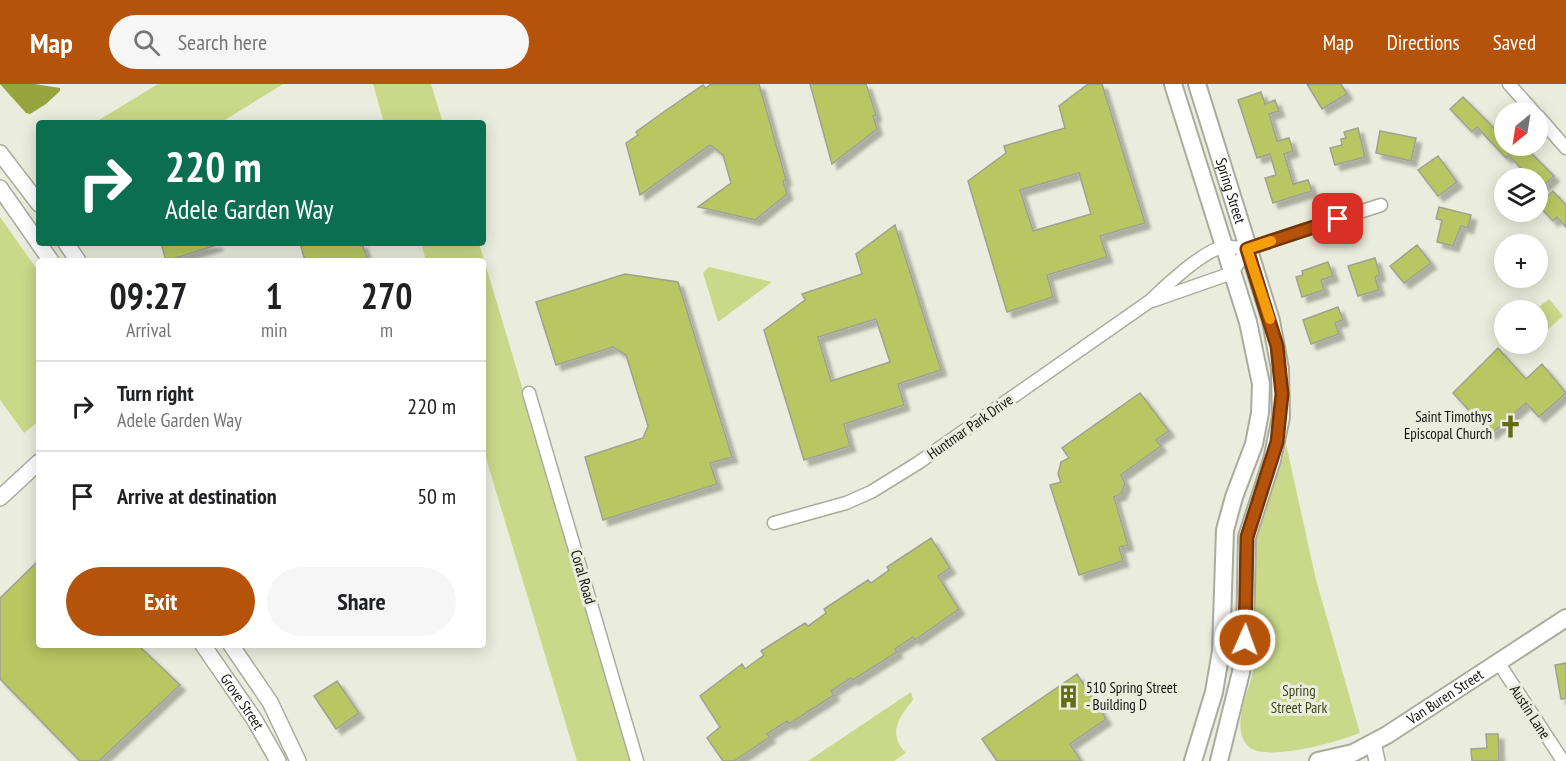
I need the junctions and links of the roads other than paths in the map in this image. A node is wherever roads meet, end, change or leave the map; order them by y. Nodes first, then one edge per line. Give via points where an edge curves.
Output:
1 (1173, 84) edge
2 (1197, 84) edge
3 (1509, 84) edge
4 (1525, 102) edge
5 (1548, 127) edge
6 (1566, 148) edge
7 (0, 153) edge
8 (0, 188) edge
9 (36, 200) edge
10 (1381, 205) dead end
11 (36, 240) edge
12 (1224, 247) junction
13 (1247, 249) junction
14 (1232, 273) junction
15 (1150, 301) junction
16 (529, 393) dead end
17 (36, 465) edge
18 (0, 498) edge
19 (774, 523) dead end
20 (1566, 618) edge
21 (205, 648) edge
22 (233, 648) edge
23 (1498, 662) junction
24 (1373, 742) junction
25 (1196, 754) edge
26 (1224, 760) edge
27 (278, 761) edge
28 (298, 761) edge
29 (637, 761) edge
30 (1318, 761) edge
31 (1377, 761) edge
32 (1563, 761) edge

1 - 12 main road, Spring Street
2 - 13 main road, Spring Street
3 - 4 street
5 - 6 street
7 - 9 street
8 - 11 street
10 - 13 street
12 - 13 street
12 - 14 main road, Spring Street
12 - 15 street, Huntmar Park Drive via 1170,281
13 - 14 street
13 - 26 main road, Spring Street via 1277,346 1281,417 1272,460 1247,537 1244,651
14 - 15 street, Huntmar Park Drive
14 - 25 main road, Spring Street via 1256,355 1260,413 1254,444 1225,530 1221,651
15 - 19 street, Huntmar Park Drive via 871,492
16 - 29 street, Coral Road
17 - 18 street
20 - 23 main road, Van Buren Street
21 - 27 street, Grove Street via 254,718
22 - 28 street, Grove Street via 270,702
23 - 24 main road, Van Buren Street
23 - 32 street, Austin Lane
24 - 30 main road, Van Buren Street via 1353,753
24 - 31 street
25 - 26 main road

